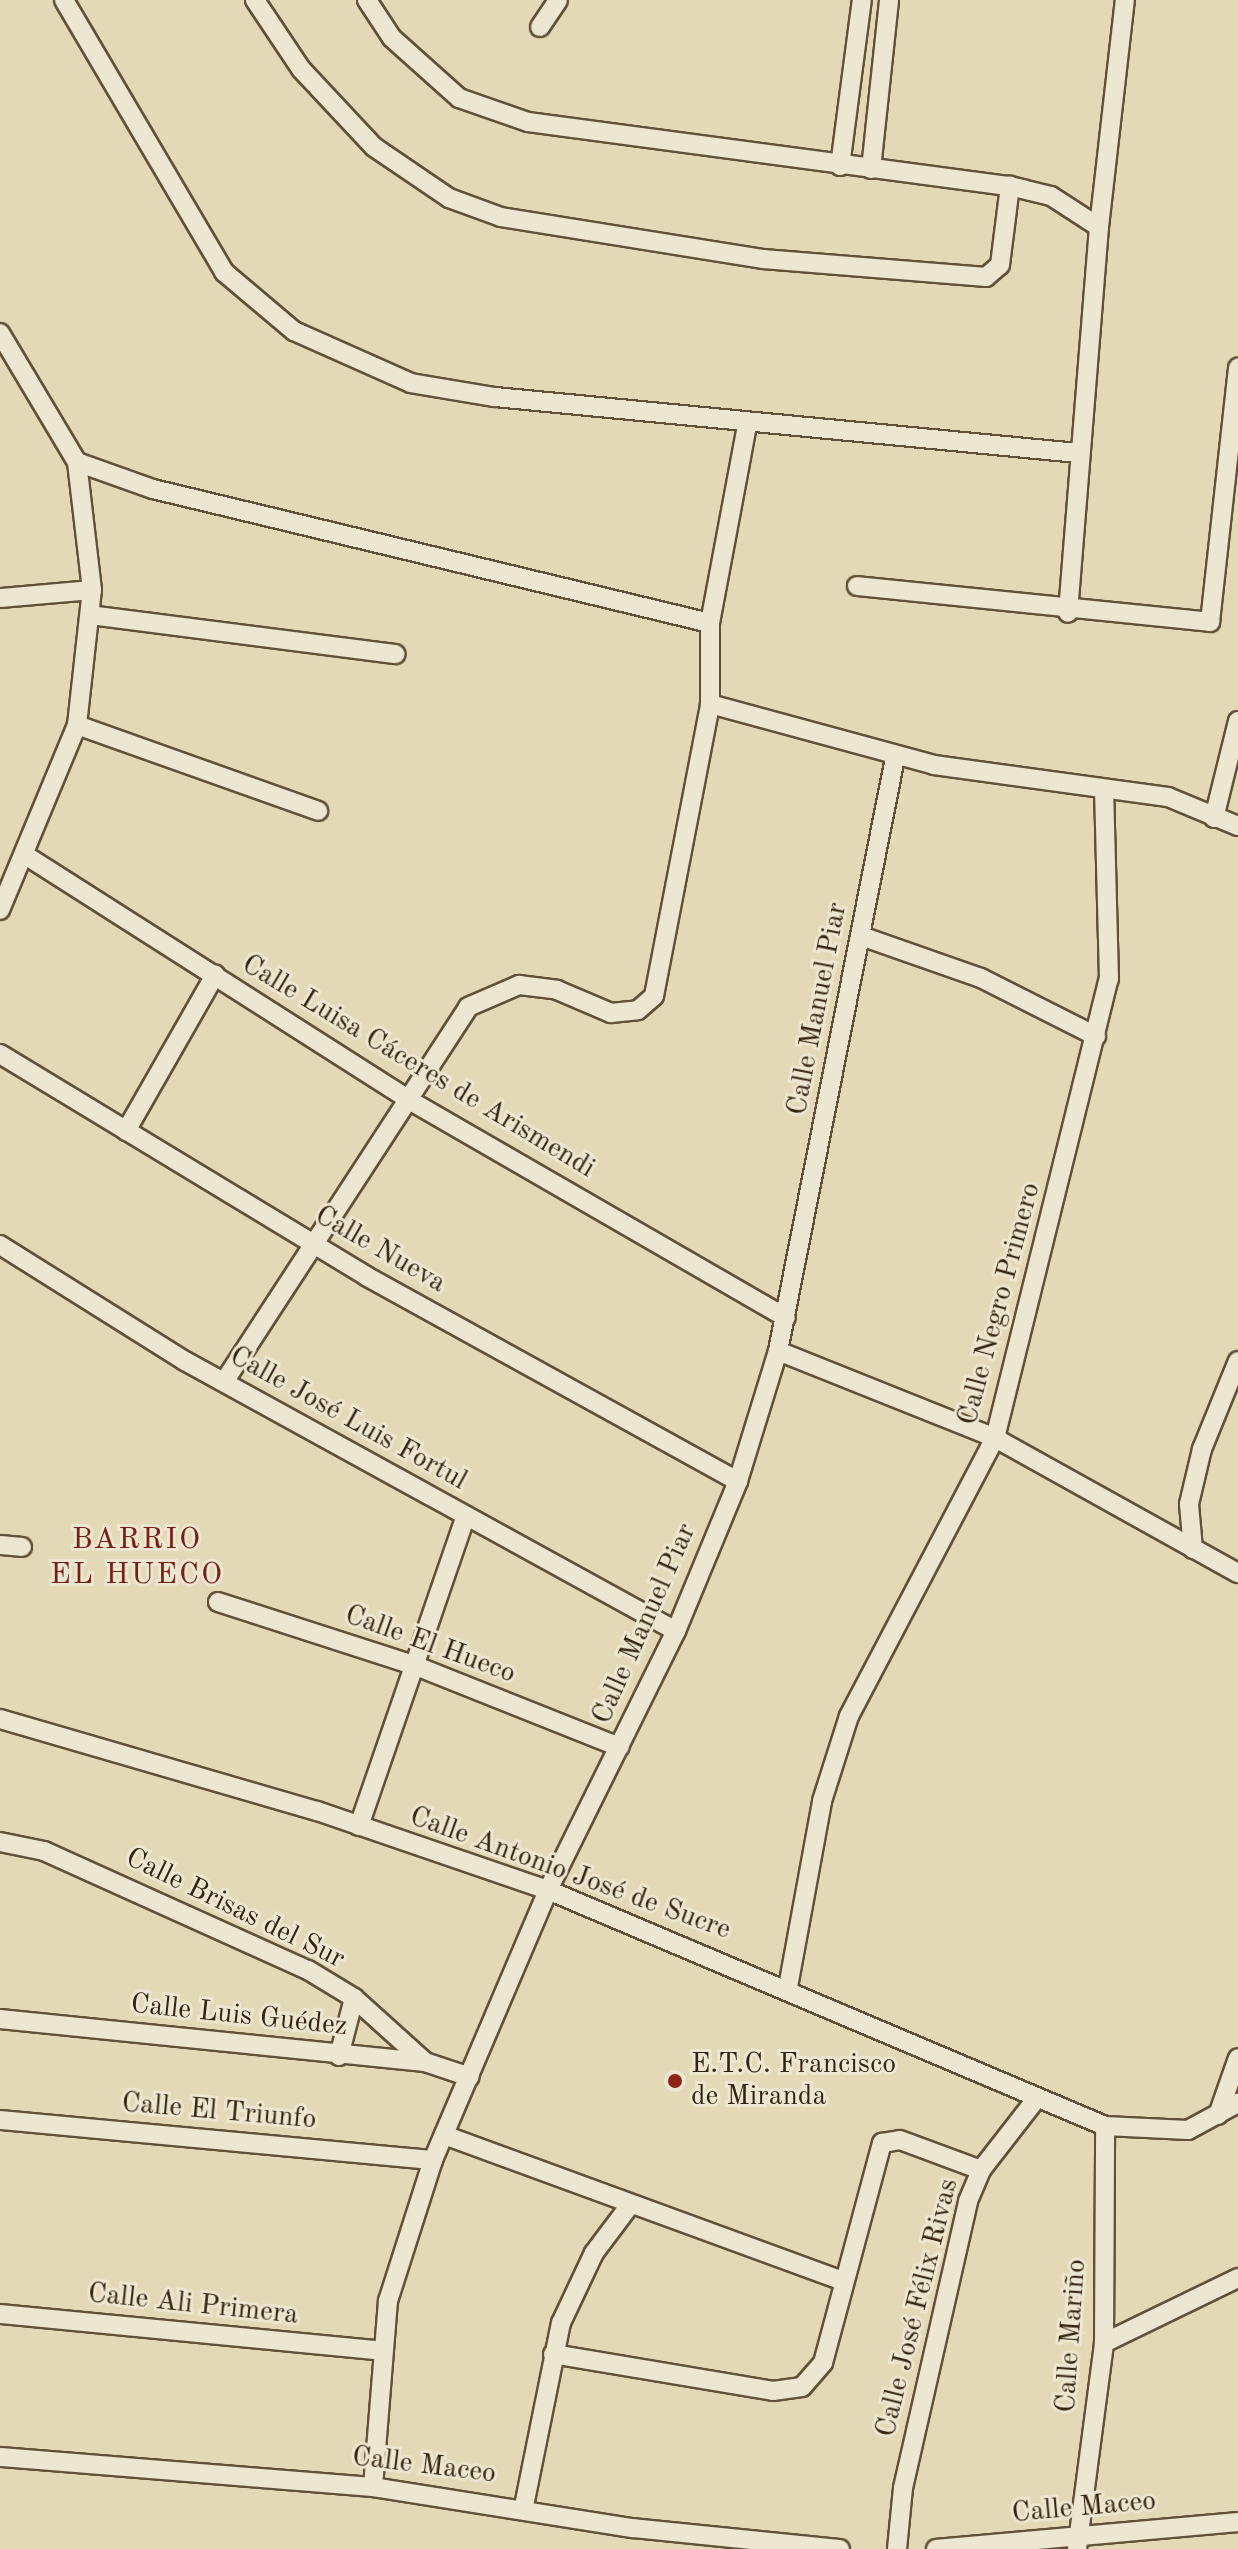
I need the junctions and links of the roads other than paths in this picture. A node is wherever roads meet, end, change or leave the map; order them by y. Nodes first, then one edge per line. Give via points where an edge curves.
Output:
1 (64, 0) edge
2 (255, 0) edge
3 (367, 0) edge
4 (558, 0) edge
5 (862, 0) edge
6 (889, 0) edge
7 (1125, 0) edge
8 (540, 27) dead end
9 (840, 166) junction
10 (871, 169) junction
11 (1010, 186) junction
12 (1099, 227) junction
13 (0, 333) edge
14 (1238, 368) edge
15 (747, 425) junction
16 (1078, 453) junction
17 (77, 462) junction
18 (857, 586) dead end
19 (92, 590) junction
20 (0, 598) edge
21 (1068, 613) junction
22 (90, 615) junction
23 (710, 623) junction
24 (396, 654) dead end
25 (710, 704) junction
26 (1238, 721) edge
27 (77, 725) junction
28 (895, 758) junction
29 (1104, 790) junction
30 (318, 811) dead end
31 (1214, 818) junction
32 (1238, 826) edge
33 (25, 855) junction
34 (0, 910) edge
35 (861, 936) junction
36 (215, 975) junction
37 (1096, 1036) junction
38 (0, 1054) edge
39 (409, 1100) junction
40 (126, 1131) junction
41 (313, 1244) junction
42 (0, 1245) edge
43 (786, 1318) junction
44 (778, 1351) junction
45 (1238, 1361) edge
46 (224, 1382) junction
47 (995, 1438) junction
48 (738, 1481) junction
49 (466, 1516) junction
50 (0, 1545) edge
51 (22, 1547) dead end
52 (1193, 1549) junction
53 (1238, 1573) edge
54 (218, 1602) dead end
55 (676, 1631) junction
56 (416, 1666) junction
57 (0, 1719) edge
58 (620, 1747) junction
59 (359, 1826) junction
60 (0, 1842) edge
61 (548, 1890) junction
62 (788, 1987) junction
63 (354, 1998) junction
64 (0, 2019) edge
65 (339, 2056) junction
66 (1238, 2058) edge
67 (425, 2062) junction
68 (470, 2077) junction
69 (1037, 2098) junction
70 (1238, 2103) edge
71 (1218, 2115) junction
72 (0, 2120) edge
73 (1105, 2126) junction
74 (444, 2135) junction
75 (433, 2160) junction
76 (981, 2170) junction
77 (630, 2205) junction
78 (1238, 2278) edge
79 (840, 2280) junction
80 (0, 2314) edge
81 (1104, 2343) junction
82 (381, 2351) junction
83 (553, 2354) junction
84 (0, 2457) edge
85 (373, 2487) junction
86 (524, 2506) junction
87 (1238, 2522) edge
88 (1078, 2543) edge
89 (840, 2549) edge
90 (897, 2549) edge
91 (936, 2549) edge

1 - 15 street via 224,272 294,331 411,383
2 - 11 street via 301,69 374,147 449,198 510,219 763,259 986,277 1000,265
3 - 9 street via 392,38 459,98 603,137
4 - 8 street
5 - 9 street
6 - 10 street
7 - 12 street
9 - 10 street
10 - 11 street
11 - 12 street via 1051,196
12 - 16 street
13 - 17 street
14 - 21 street via 1210,622
15 - 16 street
15 - 23 street
16 - 21 street
17 - 19 street
17 - 23 street via 153,489
18 - 21 street
19 - 20 street
19 - 22 street
22 - 24 street
22 - 27 street
23 - 25 street
25 - 28 street
25 - 39 street via 659,986 638,1010 611,1013 532,984 492,992 468,1007
26 - 31 street
27 - 30 street
27 - 33 street
28 - 29 street
28 - 35 street, Calle Manuel Piar
29 - 31 street via 1168,797
29 - 37 street, Calle Negro Primero via 1109,979
31 - 32 street
33 - 34 street
33 - 36 street, Calle Luisa Cáceres de Arismendi
35 - 37 street via 981,978
35 - 43 street, Calle Manuel Piar
36 - 39 street, Calle Luisa Cáceres de Arismendi
36 - 40 street
37 - 47 street, Calle Negro Primero
38 - 40 street, Calle Nueva
39 - 41 street
39 - 43 street, Calle Luisa Cáceres de Arismendi
40 - 41 street, Calle Nueva
41 - 46 street
41 - 48 street, Calle Nueva
42 - 46 street, Calle José Luis Fortul
43 - 44 street, Calle Manuel Piar
44 - 47 street
44 - 48 street, Calle Manuel Piar
45 - 52 street via 1202,1449 1189,1504
46 - 49 street, Calle José Luis Fortul
47 - 52 street
47 - 62 street, Calle Negro Primero via 849,1716 822,1801
48 - 55 street, Calle Manuel Piar
49 - 55 street, Calle José Luis Fortul
49 - 56 street
50 - 51 street
52 - 53 street
54 - 56 street, Calle El Hueco
55 - 58 street, Calle Manuel Piar
56 - 58 street, Calle El Hueco
56 - 59 street
57 - 59 street, Calle Antonio José de Sucre
58 - 61 street, Calle Manuel Piar
59 - 61 street, Calle Antonio José de Sucre
60 - 63 street, Calle Brisas del Sur via 44,1851 212,1924
61 - 62 street, Calle Antonio José de Sucre
61 - 68 street, Calle Manuel Piar
62 - 69 street, Calle Antonio José de Sucre
63 - 65 street
63 - 67 street, Calle Brisas del Sur
64 - 65 street, Calle Luis Guédez
65 - 67 street, Calle Luis Guédez
66 - 71 street
67 - 68 street, Calle Luis Guédez
68 - 74 street, Calle Manuel Piar
69 - 73 street, Calle Antonio José de Sucre
69 - 76 street, Calle José Félix Rivas
70 - 71 street, Calle Antonio José de Sucre
71 - 73 street, Calle Antonio José de Sucre via 1170,2133
72 - 75 street, Calle El Triunfo
73 - 81 street, Calle Mariño
74 - 75 street, Calle Manuel Piar
74 - 77 street
75 - 82 street, Calle Manuel Piar via 388,2301
76 - 79 street via 900,2140 882,2143
76 - 90 street, Calle José Félix Rivas via 903,2488
77 - 79 street
77 - 83 street via 580,2279
78 - 81 street
79 - 83 street via 823,2363 793,2391
80 - 82 street, Calle Ali Primera
81 - 88 street, Calle Mariño
82 - 85 street, Calle Manuel Piar
83 - 86 street
84 - 85 street, Calle Maceo
85 - 86 street, Calle Maceo
86 - 89 street, Calle Maceo via 633,2528
87 - 88 street, Calle Maceo
88 - 91 street, Calle Maceo

